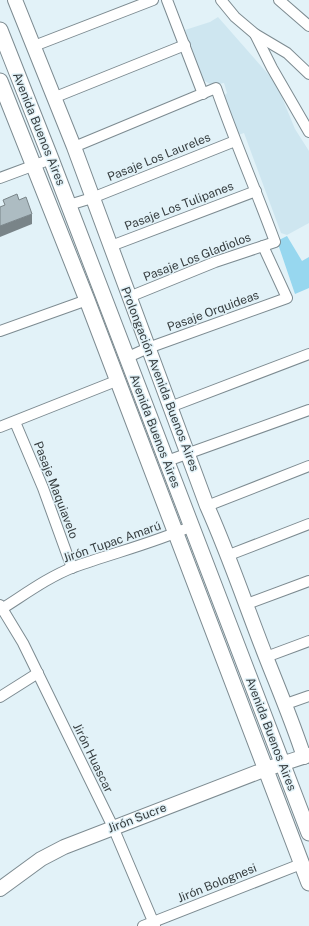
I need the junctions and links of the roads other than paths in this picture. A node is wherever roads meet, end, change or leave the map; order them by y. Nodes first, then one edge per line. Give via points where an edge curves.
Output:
1 (15, 0) edge
2 (153, 0) edge
3 (167, 0) edge
4 (221, 0) edge
5 (279, 0) edge
6 (309, 26) edge
7 (0, 30) edge
8 (255, 34) junction
9 (185, 45) junction
10 (34, 46) junction
11 (309, 74) edge
12 (0, 81) edge
13 (203, 94) junction
14 (53, 98) junction
15 (309, 132) edge
16 (235, 141) junction
17 (74, 147) junction
18 (51, 159) junction
19 (34, 166) junction
20 (0, 178) edge
21 (256, 191) junction
22 (92, 198) junction
23 (69, 205) junction
24 (111, 246) junction
25 (263, 246) junction
26 (129, 297) junction
27 (87, 300) junction
28 (0, 331) edge
29 (148, 348) junction
30 (309, 354) edge
31 (126, 358) junction
32 (116, 381) junction
33 (170, 407) junction
34 (309, 410) edge
35 (15, 422) junction
36 (0, 427) edge
37 (188, 453) junction
38 (167, 461) junction
39 (309, 466) edge
40 (207, 506) junction
41 (309, 524) edge
42 (192, 526) junction
43 (175, 534) junction
44 (229, 554) junction
45 (72, 568) junction
46 (309, 581) edge
47 (247, 604) junction
48 (0, 608) edge
49 (309, 640) edge
50 (266, 657) junction
51 (38, 673) junction
52 (309, 696) edge
53 (0, 698) edge
54 (286, 704) junction
55 (307, 756) edge
56 (283, 764) junction
57 (266, 769) junction
58 (113, 827) junction
59 (309, 833) edge
60 (301, 864) junction
61 (309, 883) edge
62 (0, 888) edge
63 (154, 924) edge
64 (143, 926) edge

1 - 10 street, Prolongación Avenida Buenos Aires
2 - 10 street
3 - 9 street
4 - 8 street via 235,17
5 - 6 street
7 - 18 main road, Avenida Buenos Aires
8 - 11 street via 287,53
8 - 15 street
9 - 13 street
9 - 14 street
10 - 14 street, Prolongación Avenida Buenos Aires
12 - 19 main road, Avenida Buenos Aires
13 - 16 street via 216,88
13 - 17 street
14 - 17 street, Prolongación Avenida Buenos Aires
16 - 21 street
16 - 22 street, Pasaje Los Laureles
17 - 22 street, Prolongación Avenida Buenos Aires
18 - 19 street
18 - 23 main road, Avenida Buenos Aires
19 - 20 street
19 - 27 main road, Avenida Buenos Aires
21 - 24 street, Pasaje Los Tulipanes
21 - 25 street, Pasaje Los Gladiolos via 274,242
22 - 23 street, Pasaje Los Laureles
22 - 24 street, Prolongación Avenida Buenos Aires
23 - 31 main road, Avenida Buenos Aires
24 - 26 street, Prolongación Avenida Buenos Aires
25 - 26 street, Pasaje Los Gladiolos via 215,262
25 - 29 street, Pasaje Orquideas via 287,298
26 - 29 street, Prolongación Avenida Buenos Aires
27 - 28 street
27 - 32 main road, Avenida Buenos Aires
29 - 31 street, Pasaje Orquideas
29 - 33 street, Prolongación Avenida Buenos Aires
30 - 33 street
31 - 38 main road, Avenida Buenos Aires
32 - 35 street
32 - 43 main road, Avenida Buenos Aires
33 - 37 street, Prolongación Avenida Buenos Aires
34 - 37 street
35 - 36 street
35 - 45 street, Pasaje Maquiavelo via 43,488
37 - 38 street
37 - 40 street, Prolongación Avenida Buenos Aires
38 - 42 main road, Avenida Buenos Aires
39 - 40 street
40 - 44 street, Prolongación Avenida Buenos Aires
41 - 44 street
42 - 43 street, Jirón Tupac Amarú
42 - 56 main road, Avenida Buenos Aires
43 - 45 street, Jirón Tupac Amarú
43 - 57 main road, Avenida Buenos Aires
44 - 47 street, Prolongación Avenida Buenos Aires
45 - 48 street, Jirón Tupac Amarú
46 - 47 street
47 - 50 street, Prolongación Avenida Buenos Aires
48 - 51 street, Jirón Huascar via 23,643
49 - 50 street
50 - 54 street, Prolongación Avenida Buenos Aires
51 - 53 street
51 - 58 street, Jirón Huascar
52 - 54 street
54 - 55 street, Prolongación Avenida Buenos Aires
55 - 56 street, Jirón Sucre
56 - 57 street, Jirón Sucre
56 - 59 main road, Avenida Buenos Aires
57 - 58 street, Jirón Sucre
57 - 60 main road, Avenida Buenos Aires
58 - 62 street, Jirón Sucre via 40,859
58 - 63 street, Jirón Huascar
60 - 61 main road, Avenida Buenos Aires
60 - 63 street, Jirón Bolognesi
63 - 64 street, Jirón Bolognesi

